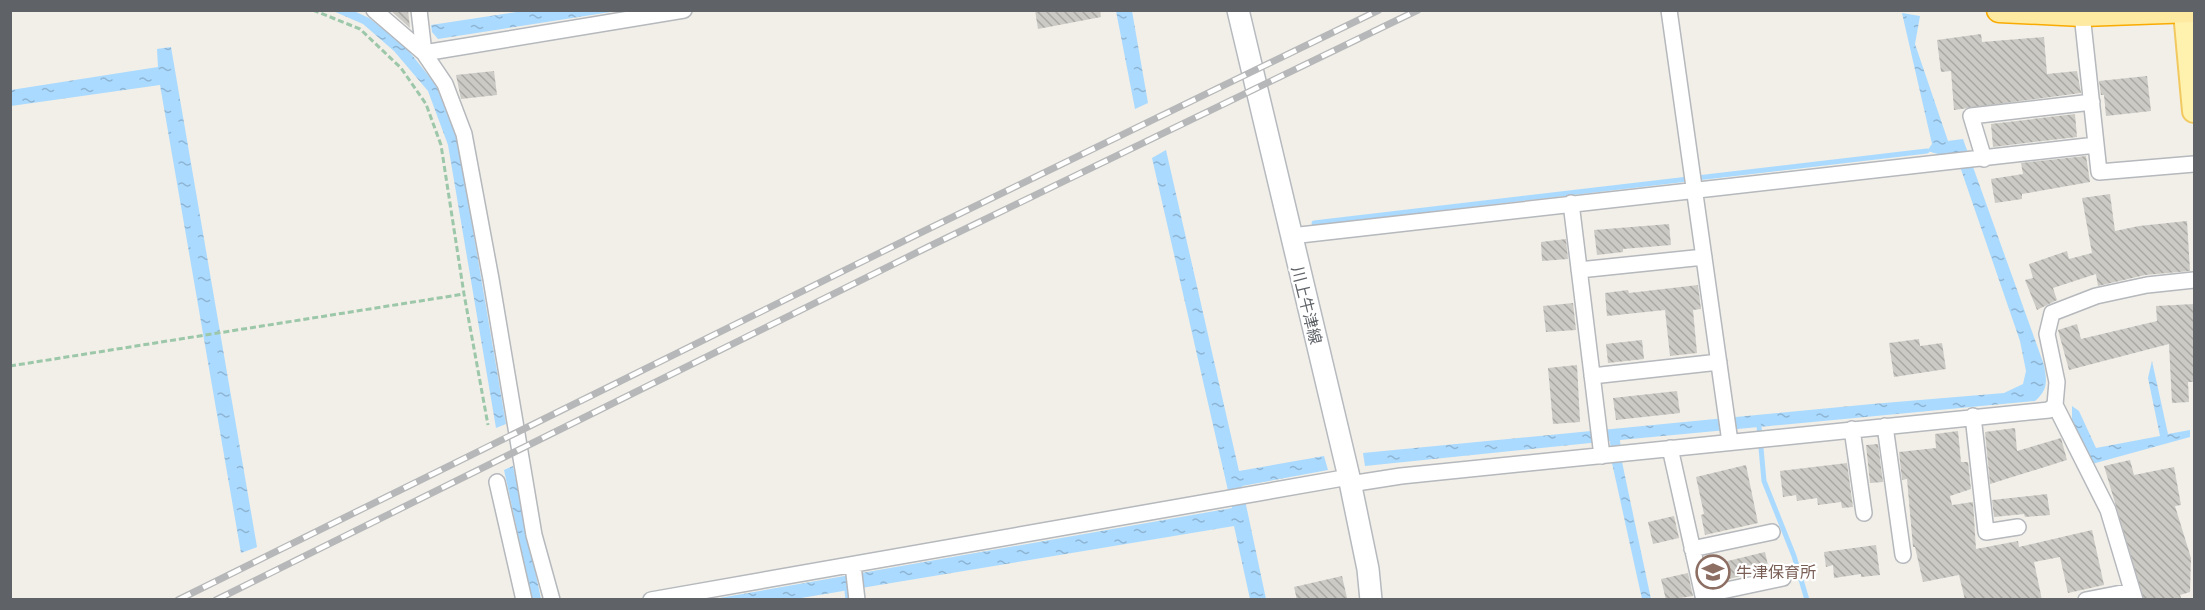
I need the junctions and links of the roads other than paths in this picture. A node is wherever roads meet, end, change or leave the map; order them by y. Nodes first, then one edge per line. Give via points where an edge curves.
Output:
1 (374, 10) edge
2 (419, 10) edge
3 (684, 10) edge
4 (1238, 10) edge
5 (1669, 10) edge
6 (1999, 10) edge
7 (2042, 11) edge
8 (2188, 11) edge
9 (2082, 14) junction
10 (424, 53) junction
11 (2092, 102) junction
12 (2194, 111) edge
13 (2096, 145) junction
14 (1980, 160) junction
15 (2194, 164) edge
16 (1695, 190) junction
17 (1571, 203) junction
18 (1291, 236) junction
19 (1704, 256) junction
20 (1579, 270) junction
21 (2194, 280) edge
22 (1719, 362) junction
23 (1592, 376) junction
24 (2055, 405) junction
25 (1973, 416) junction
26 (1885, 426) junction
27 (1852, 429) junction
28 (1730, 442) junction
29 (1670, 448) junction
30 (1602, 456) junction
31 (1349, 481) junction
32 (497, 482) dead end
33 (1864, 513) dead end
34 (2018, 527) dead end
35 (1772, 532) dead end
36 (1692, 549) junction
37 (1903, 555) dead end
38 (853, 565) junction
39 (1783, 578) dead end
40 (2134, 595) edge
41 (1703, 597) edge
42 (857, 598) edge
43 (524, 600) edge
44 (552, 600) edge
45 (651, 600) edge
46 (1371, 600) edge
47 (2086, 600) edge

1 - 10 street
2 - 10 street
3 - 10 street
4 - 18 main road, 川上牛津線
5 - 16 street
6 - 7 highway
7 - 9 highway
8 - 9 highway
8 - 12 main road
9 - 11 street
10 - 44 street via 445,84 464,134 534,535
11 - 13 street
11 - 14 street via 1971,116
13 - 14 street
13 - 15 street via 2099,172
14 - 16 street
16 - 17 street
16 - 19 street
17 - 18 street
17 - 20 street
18 - 31 main road, 川上牛津線
19 - 20 street
19 - 22 street
20 - 23 street
21 - 24 street via 2096,296 2052,313 2047,334 2057,382
22 - 23 street
22 - 28 street
23 - 30 street
24 - 25 street via 2049,410
24 - 40 street via 2108,510
25 - 26 street
25 - 34 street via 1986,532
26 - 27 street
26 - 37 street
27 - 28 street
27 - 33 street
28 - 29 street
29 - 30 street
29 - 36 street
30 - 31 street
31 - 38 street via 1226,498
31 - 46 main road, 川上牛津線
32 - 43 street
35 - 36 street
36 - 41 street
38 - 42 street
38 - 45 street
39 - 41 street
40 - 47 street

